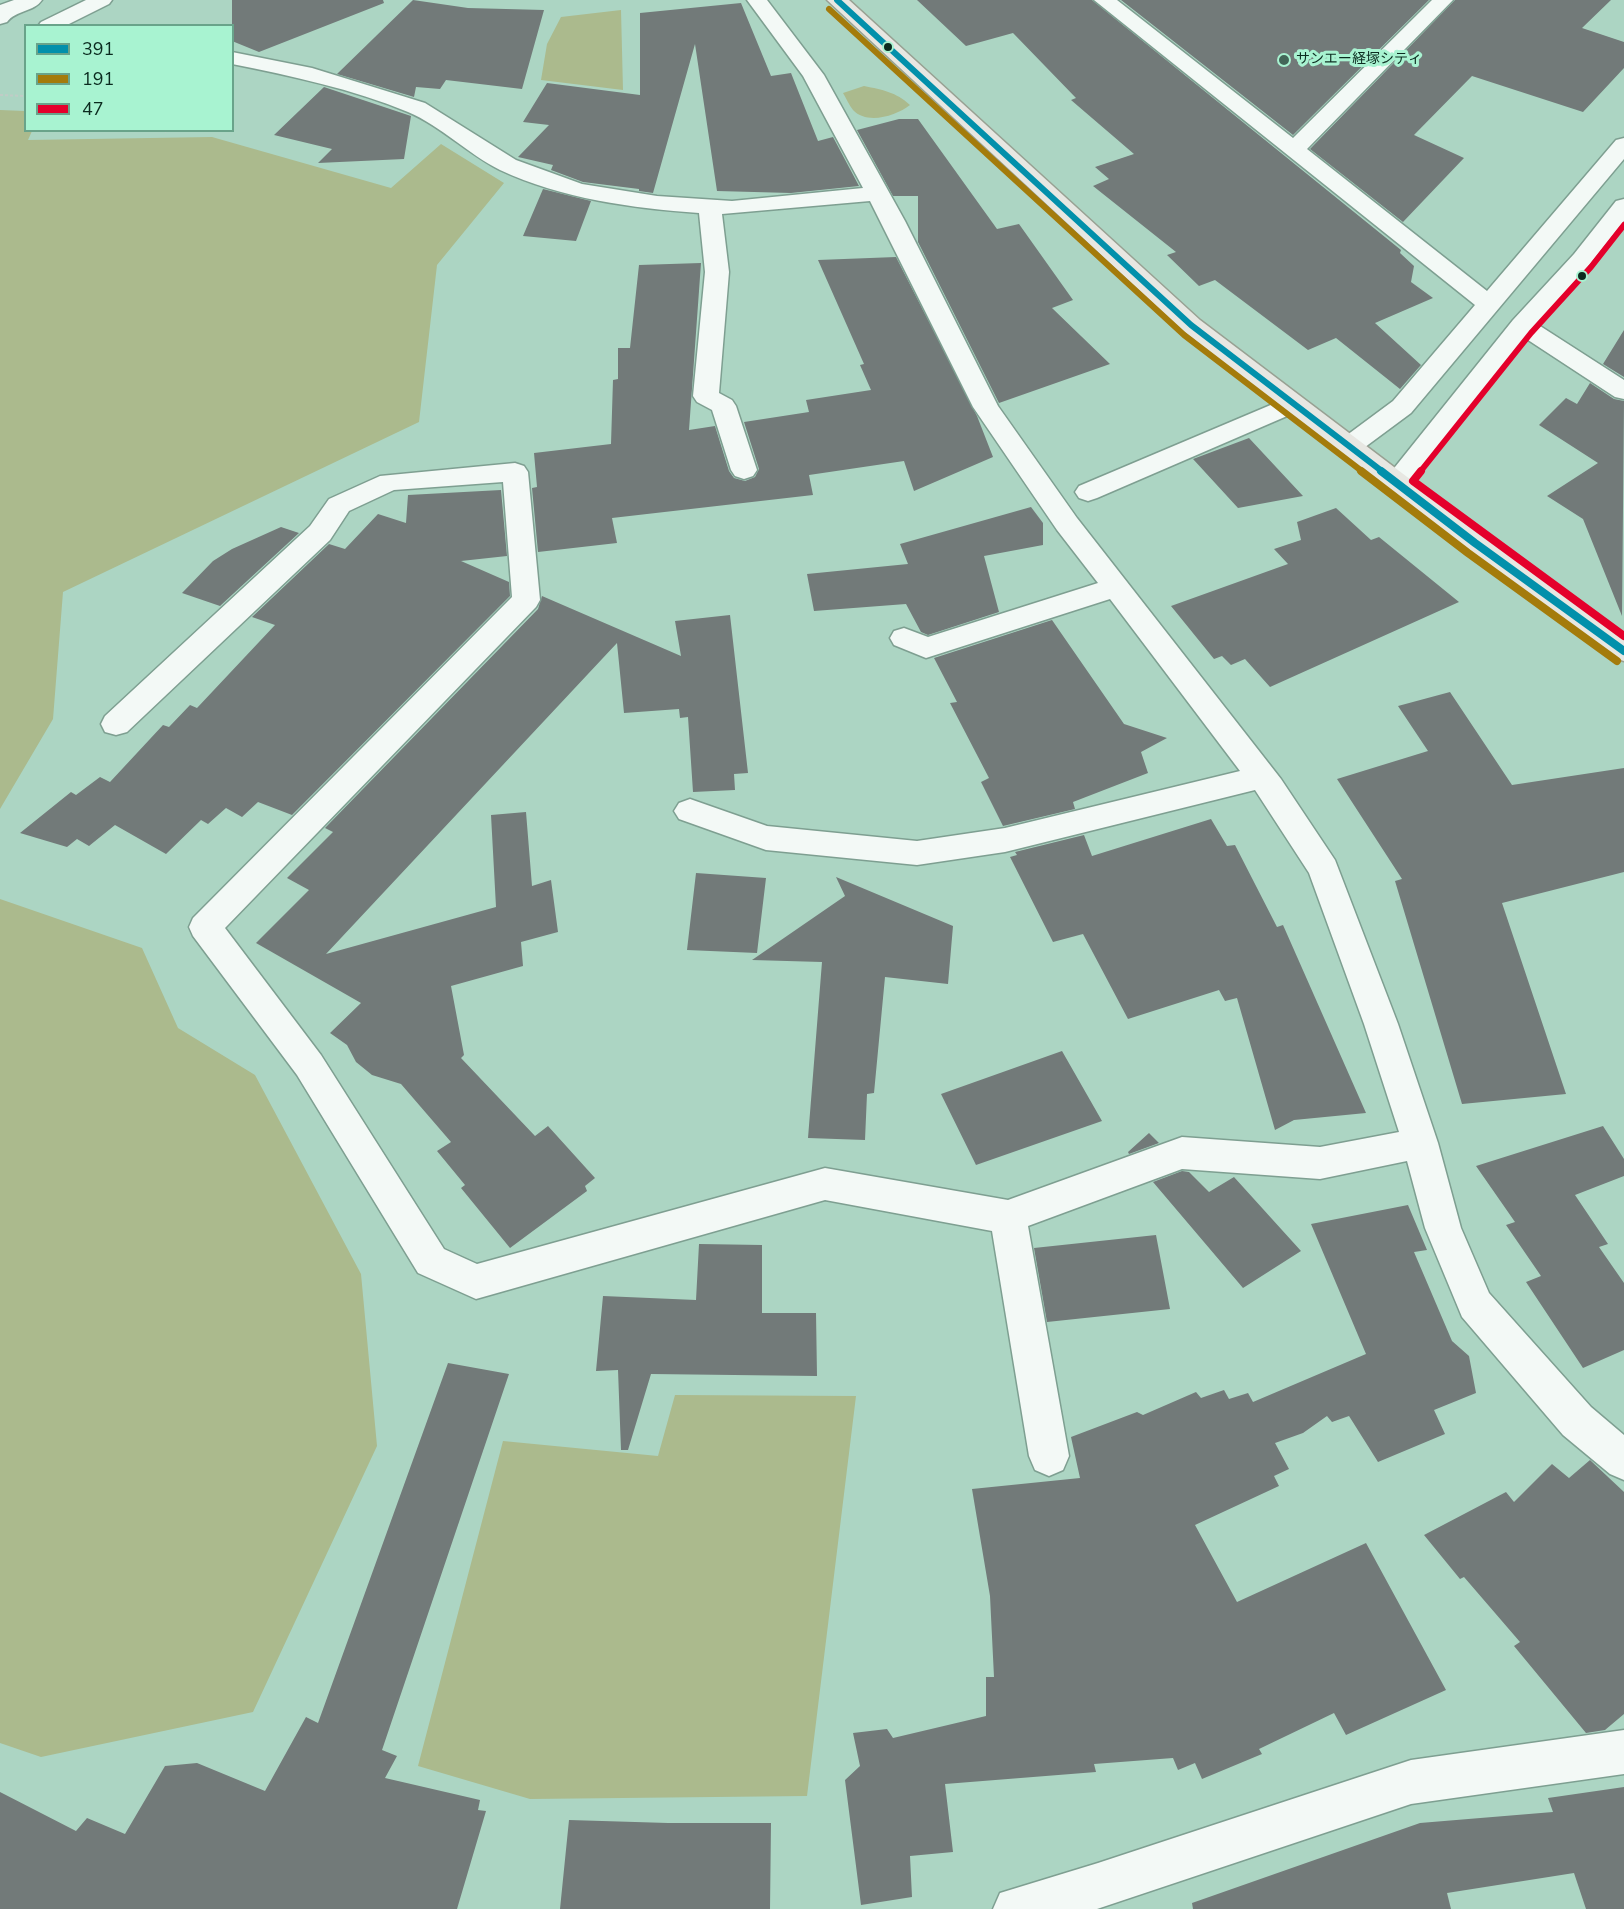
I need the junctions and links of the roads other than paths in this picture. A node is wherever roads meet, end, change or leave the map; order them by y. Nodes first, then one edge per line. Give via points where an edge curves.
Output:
1 (32, 0) edge
2 (102, 0) edge
3 (757, 0) edge
4 (837, 0) edge
5 (1104, 0) edge
6 (1443, 0) edge
7 (0, 18) edge
8 (52, 24) edge
9 (234, 58) edge
10 (1624, 145) edge
11 (1294, 149) junction
12 (878, 193) junction
13 (710, 206) junction
14 (1624, 206) edge
15 (1488, 303) junction
16 (1522, 325) junction
17 (1624, 391) edge
18 (1292, 404) junction
19 (1348, 447) junction
20 (744, 470) dead end
21 (1396, 483) junction
22 (1088, 492) dead end
23 (1117, 587) junction
24 (904, 638) dead end
25 (1624, 651) edge
26 (116, 724) dead end
27 (1262, 777) junction
28 (690, 811) dead end
29 (1420, 1143) junction
30 (1008, 1217) junction
31 (1049, 1456) dead end
32 (1624, 1460) edge
33 (1624, 1752) edge
34 (1104, 1898) edge
35 (1016, 1909) edge

1 - 7 street via 4,11
2 - 8 street
3 - 12 street via 813,75
4 - 18 main road via 1191,325
5 - 11 street
6 - 11 street
9 - 13 street via 305,72 417,108 508,165 577,190 657,203
10 - 15 street
11 - 15 street
12 - 13 street via 732,208
12 - 23 street via 986,407 1067,524
13 - 20 street via 717,272 706,396 723,406
14 - 16 street
15 - 19 street via 1402,407
16 - 17 street
16 - 21 street
18 - 19 main road
18 - 22 street
19 - 21 main road
21 - 25 main road
23 - 24 street via 926,648
23 - 27 street
26 - 30 street via 320,533 339,505 389,482 514,472 526,600 206,927 309,1065 431,1262 476,1282 825,1184
27 - 28 street via 1005,840 917,853 766,838
27 - 29 street via 1324,869
29 - 30 street via 1320,1163 1182,1153
29 - 32 street via 1443,1228 1475,1305 1577,1421
30 - 31 street
33 - 34 street via 1411,1782
34 - 35 street

